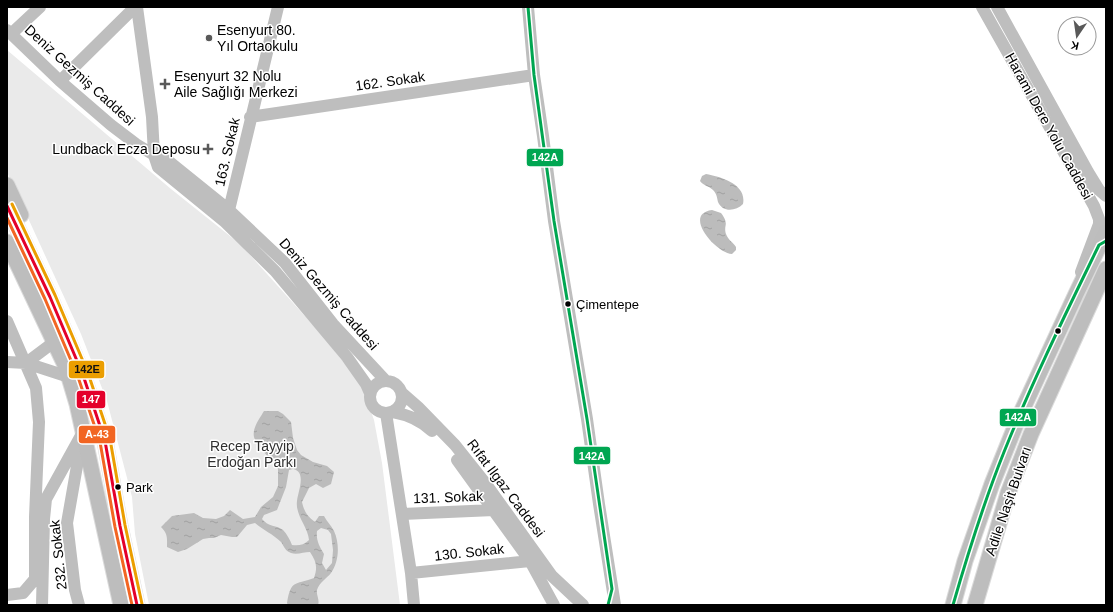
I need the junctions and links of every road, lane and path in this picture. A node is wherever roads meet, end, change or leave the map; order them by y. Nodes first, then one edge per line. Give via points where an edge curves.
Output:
1 (40, 7) edge
2 (136, 7) edge
3 (278, 7) edge
4 (528, 7) edge
5 (982, 7) edge
6 (997, 7) edge
7 (9, 32) edge
8 (534, 75) junction
9 (60, 81) junction
10 (250, 117) junction
11 (154, 155) junction
12 (7, 185) edge
13 (1106, 196) edge
14 (7, 206) edge
15 (229, 210) junction
16 (1106, 232) edge
17 (7, 242) edge
18 (1103, 243) edge
19 (7, 262) edge
20 (1105, 271) edge
21 (1076, 294) junction
22 (50, 297) junction
23 (34, 301) junction
24 (7, 321) edge
25 (54, 342) junction
26 (7, 362) edge
27 (26, 363) junction
28 (69, 377) junction
29 (386, 381) junction
30 (370, 393) junction
31 (402, 393) junction
32 (390, 413) junction
33 (83, 432) junction
34 (100, 509) junction
35 (494, 510) junction
36 (402, 514) junction
37 (530, 561) junction
38 (412, 573) junction
39 (612, 588) junction
40 (7, 595) edge
41 (40, 605) edge
42 (79, 605) edge
43 (114, 605) edge
44 (121, 605) edge
45 (137, 605) edge
46 (414, 605) edge
47 (554, 605) edge
48 (582, 605) edge
49 (608, 605) edge
50 (615, 605) edge
51 (953, 605) edge
52 (975, 605) edge

1 - 7 street
2 - 9 street
2 - 11 street via 152,117
3 - 10 street, 163. Sokak
4 - 8 street
5 - 21 street, Harami Dere Yolu Caddesi via 1099,219 1084,260
6 - 13 street, Harami Dere Yolu Caddesi via 1088,172
7 - 9 street, Deniz Gezmiş Caddesi
8 - 10 street, 162. Sokak
8 - 39 street via 554,221
9 - 11 street, Deniz Gezmiş Caddesi via 110,125
10 - 15 street, 163. Sokak
11 - 15 street, Deniz Gezmiş Caddesi via 167,160
11 - 30 street, Deniz Gezmiş Caddesi via 158,167 224,221 275,271 347,357
12 - 22 main road
14 - 22 main road
15 - 29 street, Deniz Gezmiş Caddesi via 285,263 333,324
16 - 18 main road, Adile Naşit Bulvarı
17 - 23 main road
18 - 21 main road, Adile Naşit Bulvarı
19 - 23 main road
20 - 52 main road, Adile Naşit Bulvarı via 1008,493
21 - 51 main road, Adile Naşit Bulvarı via 1019,417 992,484 965,561
22 - 45 main road via 83,375 105,441
23 - 25 main road
24 - 27 street
25 - 27 street
25 - 28 main road
26 - 27 street
27 - 28 street
27 - 40 street via 36,388 39,422 35,579 22,593
28 - 33 main road via 78,404
29 - 30 street via 376,384
29 - 31 street via 396,384
30 - 32 street via 373,408 377,412
31 - 32 street via 401,404
31 - 48 street, Rıfat Ilgaz Caddesi via 455,445 552,576
32 - 35 street, Rıfat Ilgaz Caddesi via 412,417 432,431 450,450
32 - 36 street
33 - 34 main road
33 - 41 street via 46,499
33 - 42 street, 232. Sokak via 66,523
34 - 43 main road via 98,526
34 - 44 main road
35 - 36 street, 131. Sokak
35 - 37 street, Rıfat Ilgaz Caddesi
36 - 38 street
37 - 38 street, 130. Sokak
37 - 47 street, Rıfat Ilgaz Caddesi
38 - 46 street
39 - 49 street
39 - 50 street

